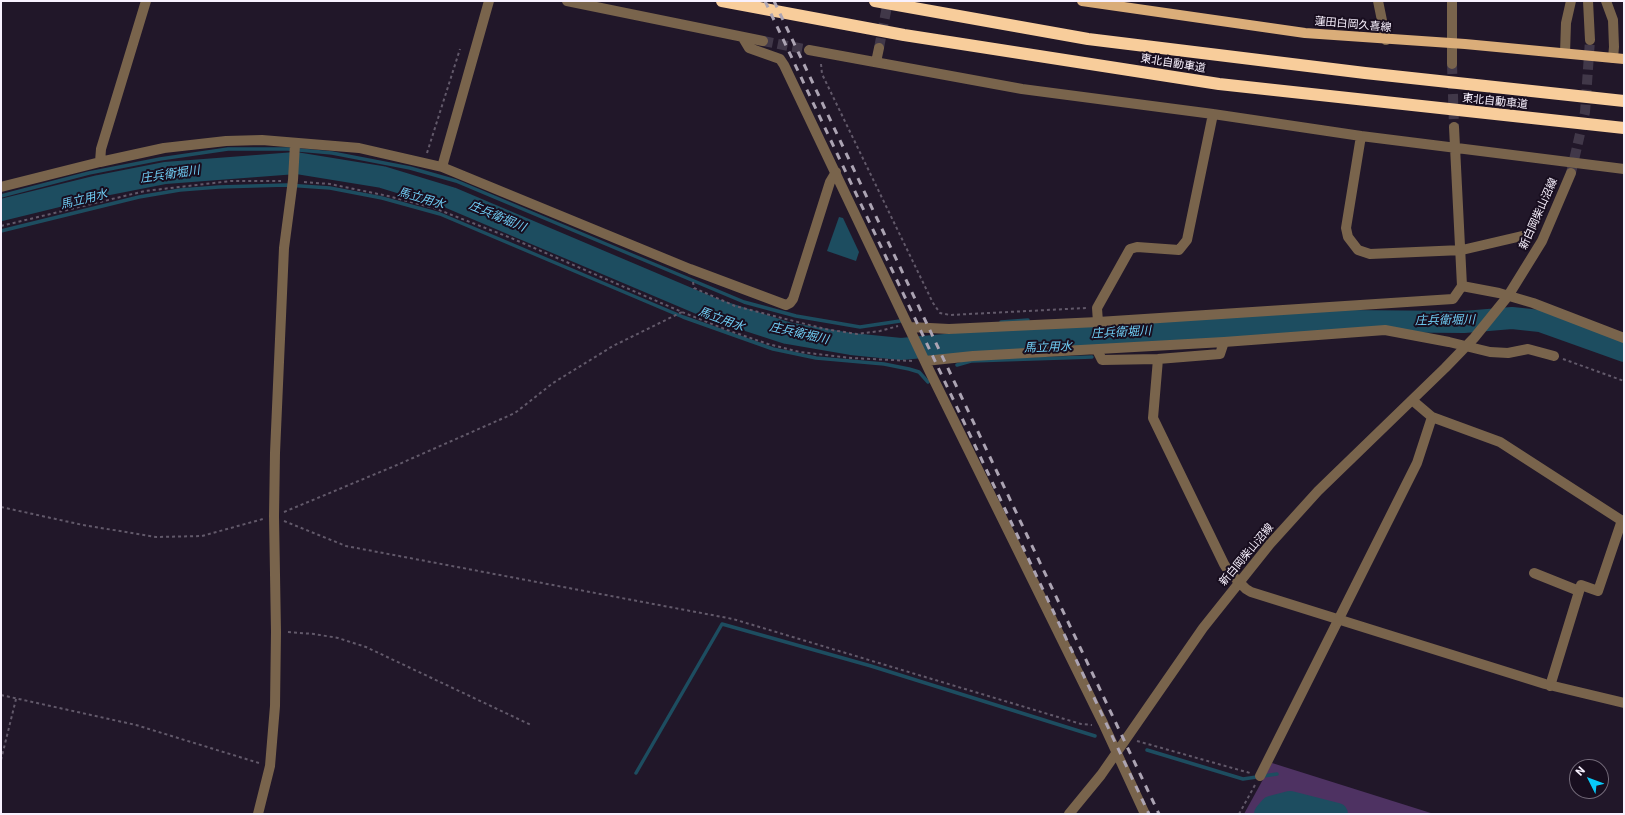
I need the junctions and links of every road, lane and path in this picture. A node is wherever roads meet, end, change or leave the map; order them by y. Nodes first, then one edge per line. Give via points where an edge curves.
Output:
1 (146, 1) edge
2 (489, 1) edge
3 (567, 1) edge
4 (722, 1) edge
5 (875, 1) edge
6 (1082, 1) edge
7 (1378, 1) edge
8 (1452, 1) edge
9 (1571, 1) edge
10 (1588, 1) edge
11 (1606, 1) edge
12 (743, 38) junction
13 (1386, 40) junction
14 (1590, 40) tunnel mouth
15 (763, 41) tunnel mouth
16 (1453, 43) junction
17 (879, 48) tunnel mouth
18 (460, 49) dead end
19 (809, 50) tunnel mouth
20 (825, 53) junction
21 (1565, 53) junction
22 (1613, 58) junction
23 (1624, 59) edge
24 (876, 62) junction
25 (1452, 64) tunnel mouth
26 (1624, 101) edge
27 (1213, 114) junction
28 (1454, 127) tunnel mouth
29 (1624, 128) edge
30 (1361, 136) junction
31 (295, 144) junction
32 (1454, 148) junction
33 (100, 162) junction
34 (424, 163) junction
35 (442, 167) junction
36 (1624, 169) edge
37 (836, 172) junction
38 (1571, 172) tunnel mouth
39 (293, 178) junction
40 (1, 187) edge
41 (1, 226) edge
42 (1522, 236) dead end
43 (1462, 250) junction
44 (1462, 286) junction
45 (1505, 300) junction
46 (1097, 308) junction
47 (682, 312) junction
48 (1098, 322) junction
49 (911, 330) junction
50 (1624, 338) edge
51 (1224, 342) junction
52 (1466, 346) junction
53 (1098, 350) junction
54 (1554, 356) joint
55 (924, 358) junction
56 (1158, 359) junction
57 (1624, 381) edge
58 (1412, 400) junction
59 (1432, 416) junction
60 (1, 507) edge
61 (274, 516) junction
62 (1623, 521) edge
63 (1534, 573) dead end
64 (1238, 582) junction
65 (1580, 591) junction
66 (1340, 619) junction
67 (276, 632) junction
68 (1550, 686) junction
69 (1, 695) edge
70 (16, 699) junction
71 (1624, 703) edge
72 (1102, 723) junction
73 (531, 725) dead end
74 (1129, 735) junction
75 (1116, 753) junction
76 (1, 760) edge
77 (270, 766) junction
78 (1260, 776) junction
79 (258, 814) edge
80 (1070, 814) edge
81 (1144, 814) edge
82 (1240, 814) edge

1 - 33 street via 101,149
2 - 35 street
3 - 12 street
4 - 29 highway, 東北自動車道 via 904,35 1219,84
5 - 26 highway, 東北自動車道 via 1088,39
6 - 13 main road, 蓮田白岡久喜線 via 1305,33
7 - 13 street
8 - 16 street
9 - 21 street via 1566,23
10 - 14 street
11 - 22 street via 1613,20
12 - 15 street
12 - 37 street via 749,48 780,59
13 - 16 main road, 蓮田白岡久喜線
16 - 21 main road, 蓮田白岡久喜線
16 - 25 street
17 - 24 street
18 - 34 path
19 - 20 street
20 - 24 street
20 - 46 path via 820,66 822,74 940,313 950,315
21 - 22 main road, 蓮田白岡久喜線
22 - 23 main road, 蓮田白岡久喜線
24 - 27 street via 1022,89
27 - 30 street
27 - 46 street via 1187,240 1179,250 1137,247 1130,249
28 - 32 street
30 - 32 street
30 - 43 street via 1346,228 1348,237 1358,250 1370,254
31 - 33 street via 262,140 226,141 164,148
31 - 34 street via 359,148
31 - 39 street
32 - 36 street
32 - 43 street
33 - 40 street
34 - 35 street
35 - 37 street via 690,269 786,305 793,299 830,182
37 - 49 street
38 - 45 street, 新白岡柴山沼線 via 1542,241
39 - 41 path via 145,191
39 - 47 path via 388,196 434,208 511,238
39 - 61 street via 284,248
42 - 43 street
43 - 44 street
44 - 45 street
44 - 48 street via 1453,299
45 - 50 street via 1533,303
45 - 52 street, 新白岡柴山沼線
46 - 48 street
47 - 55 path via 768,344 800,352 851,358
47 - 61 path via 606,350 553,383 515,413
48 - 49 street
49 - 55 street
51 - 52 street via 1385,330
51 - 53 street
51 - 56 street via 1220,354
52 - 54 street via 1508,353 1528,349
52 - 58 street, 新白岡柴山沼線
53 - 55 street
53 - 56 street via 1102,360
54 - 57 path
55 - 72 street
56 - 64 street via 1153,418 1224,564
58 - 59 street
58 - 64 street, 新白岡柴山沼線 via 1318,491
59 - 62 street via 1500,442
59 - 66 street via 1417,463
60 - 61 path via 83,525 177,538 202,536
61 - 67 street
61 - 72 path via 346,546 733,620 1081,724
62 - 65 street via 1598,591 1582,585
63 - 65 street
64 - 66 street via 1251,592
64 - 74 street, 新白岡柴山沼線
65 - 68 street
66 - 68 street
66 - 78 street
67 - 73 path via 314,634 366,647
67 - 77 street
68 - 71 street
69 - 70 path
70 - 76 path
70 - 77 path via 136,725
72 - 75 street
74 - 75 street, 新白岡柴山沼線
74 - 78 path via 1139,742
75 - 80 street, 新白岡柴山沼線
75 - 81 street
77 - 79 street
78 - 82 path

